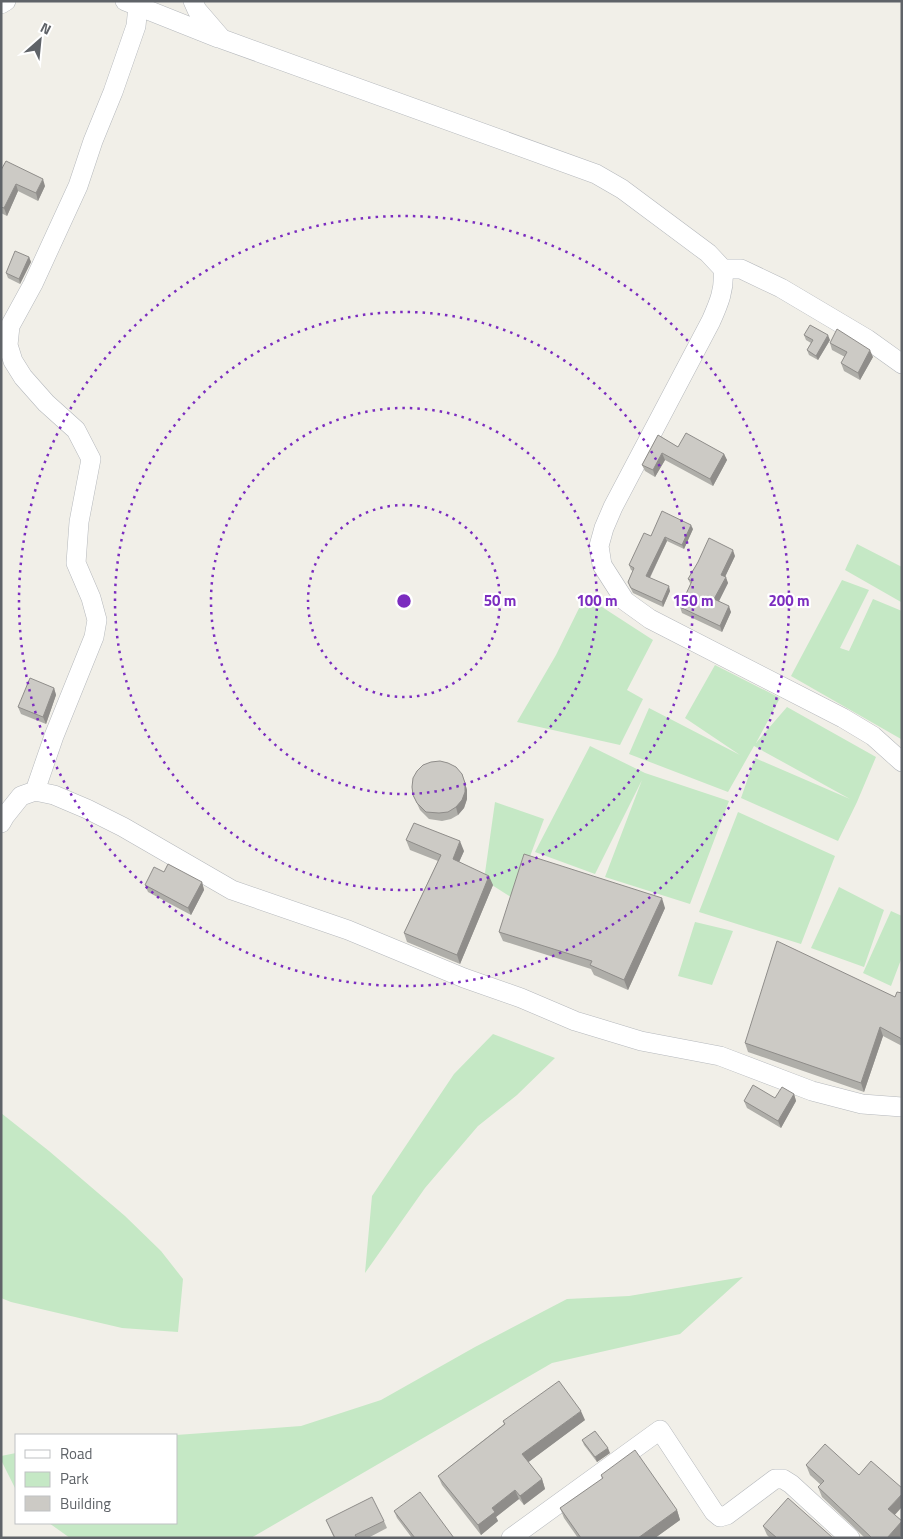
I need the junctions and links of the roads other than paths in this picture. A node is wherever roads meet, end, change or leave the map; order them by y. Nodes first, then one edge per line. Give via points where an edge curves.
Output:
1 (6, 1) edge
2 (193, 1) edge
3 (134, 3) edge
4 (1, 4) edge
5 (222, 39) junction
6 (724, 269) junction
7 (902, 364) edge
8 (902, 762) edge
9 (35, 791) junction
10 (1, 823) edge
11 (902, 1106) edge
12 (511, 1538) edge
13 (850, 1538) edge

1 - 4 street
2 - 5 street
3 - 5 street
3 - 9 street via 136,26 78,186 10,326 8,345 13,361 46,403 76,430 90,459 76,563 97,620 94,637
5 - 6 street via 596,174 622,189 708,253
6 - 7 street via 741,269 781,288 867,339
6 - 8 street via 721,300 604,528 599,546 602,565 625,600 650,619 844,718 872,736
9 - 10 street via 21,796
9 - 11 street via 54,795 94,813 232,890 348,930 575,1020 641,1041 720,1056 812,1091 862,1104
12 - 13 street via 660,1430 714,1512 720,1516 727,1515 775,1479 783,1479

